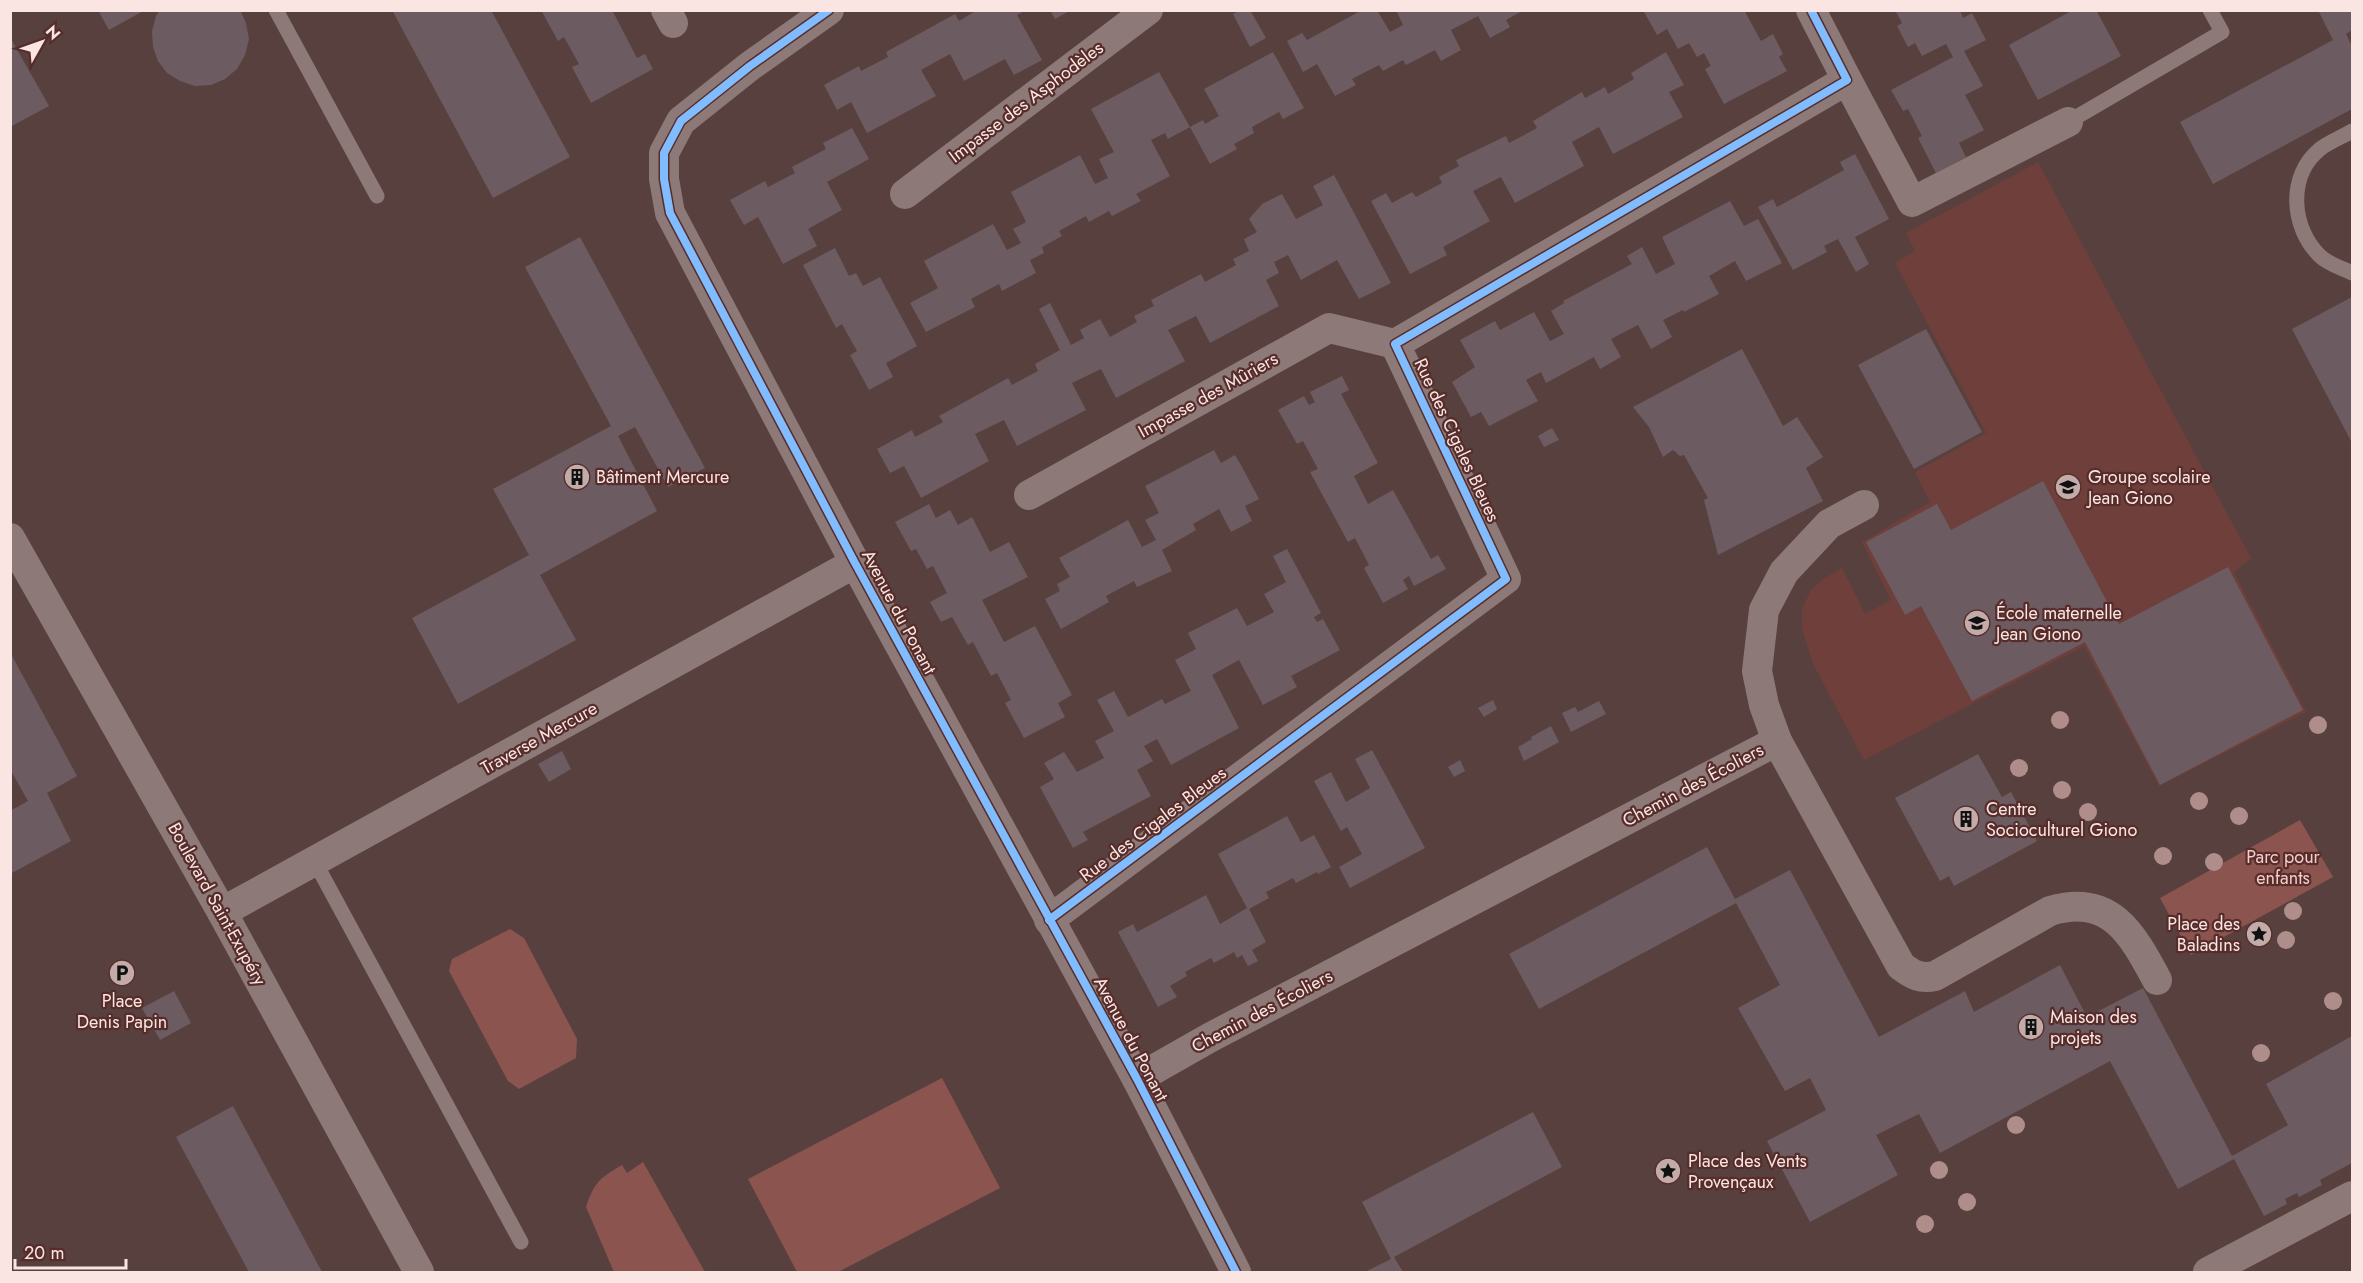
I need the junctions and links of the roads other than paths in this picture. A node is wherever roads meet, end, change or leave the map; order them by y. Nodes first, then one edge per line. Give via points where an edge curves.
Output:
1 (276, 10) edge
2 (829, 10) edge
3 (1148, 10) edge
4 (1811, 10) edge
5 (2211, 10) edge
6 (1848, 80) junction
7 (2068, 122) joint
8 (2352, 131) edge
9 (905, 194) dead end
10 (377, 196) dead end
11 (2352, 273) edge
12 (1395, 344) junction
13 (1029, 495) dead end
14 (1864, 505) dead end
15 (10, 538) edge
16 (855, 563) junction
17 (1777, 741) junction
18 (315, 862) junction
19 (222, 912) junction
20 (1049, 920) junction
21 (2157, 980) dead end
22 (1137, 1079) junction
23 (2352, 1196) edge
24 (521, 1242) dead end
25 (419, 1272) edge
26 (1236, 1272) edge
27 (2208, 1272) edge

1 - 10 lane
2 - 16 street, Avenue du Ponant via 681,121 664,153 664,179 670,213
3 - 9 street, Impasse des Asphodèles
4 - 6 street
5 - 7 lane via 2222,32
6 - 7 street via 1912,202
6 - 12 street, Rue des Cigales Bleues
8 - 11 lane via 2320,150 2306,166 2296,191 2297,215 2306,241 2321,258
12 - 13 street, Impasse des Mûriers via 1329,328
12 - 20 street, Rue des Cigales Bleues via 1506,579
14 - 17 street via 1829,524 1784,572 1764,610 1757,671
15 - 19 street, Boulevard Saint-Exupéry
16 - 18 street, Traverse Mercure
16 - 20 street, Avenue du Ponant
17 - 21 street, Chemin des Écoliers via 1901,966 1914,976 1935,976 2050,911 2067,906 2106,913 2124,927
17 - 22 street, Chemin des Écoliers
18 - 19 street, Traverse Mercure
18 - 24 lane
19 - 25 street, Boulevard Saint-Exupéry
20 - 22 street, Avenue du Ponant
22 - 26 street, Avenue du Ponant
23 - 27 street

